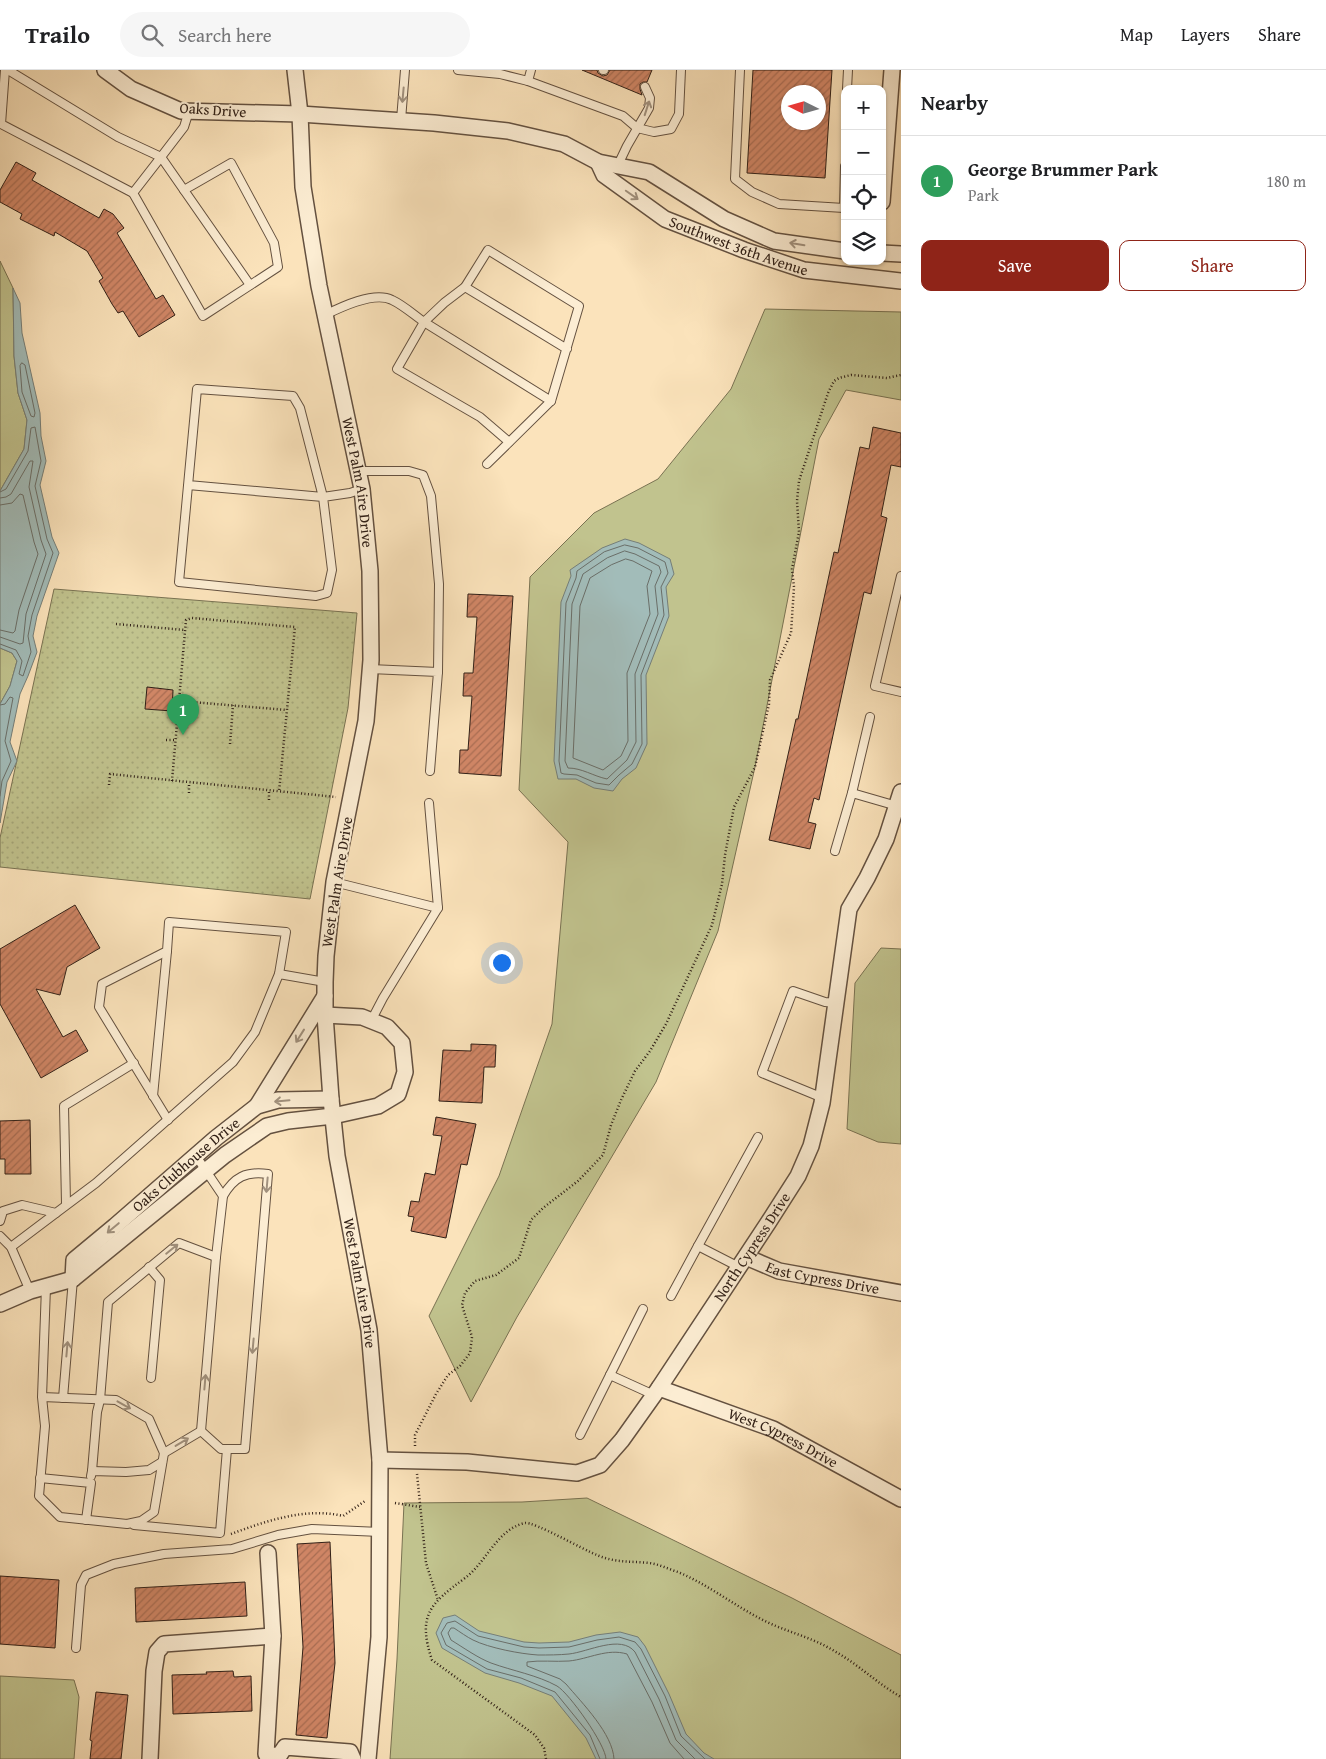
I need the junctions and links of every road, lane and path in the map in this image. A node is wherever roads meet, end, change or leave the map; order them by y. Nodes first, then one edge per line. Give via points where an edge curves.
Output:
1 (6, 70) edge
2 (105, 70) edge
3 (295, 70) edge
4 (404, 70) edge
5 (458, 70) edge
6 (531, 70) edge
7 (682, 70) edge
8 (740, 70) edge
9 (848, 70) edge
10 (895, 75) edge
11 (528, 81) junction
12 (847, 85) edge
13 (645, 87) dead end
14 (189, 111) junction
15 (300, 114) junction
16 (400, 120) junction
17 (637, 128) junction
18 (161, 157) junction
19 (598, 162) junction
20 (618, 166) junction
21 (845, 175) edge
22 (885, 175) edge
23 (610, 180) junction
24 (184, 190) junction
25 (133, 193) junction
26 (841, 250) edge
27 (886, 253) edge
28 (901, 254) edge
29 (878, 265) edge
30 (876, 278) junction
31 (901, 281) edge
32 (250, 285) junction
33 (465, 287) junction
34 (325, 315) junction
35 (424, 322) junction
36 (566, 349) junction
37 (901, 375) edge
38 (551, 401) junction
39 (509, 442) junction
40 (487, 464) dead end
41 (358, 471) junction
42 (188, 485) junction
43 (362, 489) junction
44 (323, 497) junction
45 (900, 582) edge
46 (116, 624) dead end
47 (185, 630) junction
48 (370, 670) junction
49 (438, 672) junction
50 (901, 692) edge
51 (179, 701) junction
52 (233, 706) junction
53 (287, 710) junction
54 (870, 717) dead end
55 (166, 740) dead end
56 (176, 740) junction
57 (230, 744) dead end
58 (430, 771) dead end
59 (172, 781) junction
60 (189, 783) junction
61 (109, 785) dead end
62 (269, 791) junction
63 (280, 792) junction
64 (189, 793) dead end
65 (852, 794) junction
66 (350, 799) junction
67 (269, 800) dead end
68 (429, 803) dead end
69 (899, 806) edge
70 (835, 851) dead end
71 (334, 882) junction
72 (438, 908) junction
73 (167, 952) junction
74 (279, 974) junction
75 (326, 988) junction
76 (836, 1003) junction
77 (325, 1015) junction
78 (371, 1021) junction
79 (134, 1064) junction
80 (153, 1096) junction
81 (331, 1098) junction
82 (823, 1098) junction
83 (257, 1106) junction
84 (333, 1116) junction
85 (168, 1120) junction
86 (758, 1137) dead end
87 (196, 1156) junction
88 (206, 1171) junction
89 (223, 1196) junction
90 (66, 1204) junction
91 (56, 1213) junction
92 (0, 1221) edge
93 (0, 1236) edge
94 (698, 1246) junction
95 (10, 1247) junction
96 (216, 1257) junction
97 (742, 1262) junction
98 (149, 1267) junction
99 (74, 1279) junction
100 (46, 1287) junction
101 (30, 1291) junction
102 (901, 1293) edge
103 (671, 1296) dead end
104 (0, 1304) edge
105 (643, 1309) dead end
106 (610, 1374) junction
107 (151, 1378) dead end
108 (657, 1392) junction
109 (42, 1397) junction
110 (63, 1398) junction
111 (100, 1400) junction
112 (201, 1431) junction
113 (580, 1435) dead end
114 (228, 1449) junction
115 (164, 1453) junction
116 (380, 1460) junction
117 (415, 1461) junction
118 (162, 1462) junction
119 (92, 1471) junction
120 (40, 1478) junction
121 (91, 1483) junction
122 (380, 1500) junction
123 (901, 1500) edge
124 (420, 1507) junction
125 (86, 1520) junction
126 (127, 1524) junction
127 (380, 1532) junction
128 (220, 1533) junction
129 (268, 1553) dead end
130 (438, 1600) junction
131 (273, 1636) junction
132 (76, 1648) dead end
133 (901, 1697) edge
134 (272, 1757) edge
135 (150, 1759) edge
136 (353, 1759) edge
137 (368, 1759) edge
138 (546, 1759) edge

1 - 18 lane via 118,137
1 - 25 lane via 1,124
2 - 14 street, Oaks Drive via 131,89 181,111
3 - 15 street, West Palm Aire Drive
4 -> 16 lane
5 - 11 lane via 500,74
6 - 11 lane
7 - 17 lane via 679,114 671,129 654,132
8 - 21 lane via 735,180 779,204 844,208
9 - 12 lane
10 - 22 street
11 - 17 lane via 623,116
17 -> 13 lane via 649,108 650,98
14 - 15 street, Oaks Drive
14 - 18 lane via 184,127
15 - 16 street, Southwest 36th Avenue
15 - 34 street, West Palm Aire Drive via 303,187
16 - 19 street, Southwest 36th Avenue via 508,131 564,144
17 - 20 lane
18 - 24 lane
18 - 25 lane
19 - 20 street, Southwest 36th Avenue
19 - 23 street, Southwest 36th Avenue
20 - 23 lane
26 -> 20 street, Southwest 36th Avenue via 774,241 724,219 649,172
23 -> 30 street, Southwest 36th Avenue via 665,219 744,250 804,270
24 - 32 lane
24 - 32 lane via 231,163 274,243 278,267
25 - 32 lane via 202,316
27 - 28 street
29 - 30 street
30 - 31 street, Southwest 36th Avenue
33 - 35 lane
33 - 36 lane
33 - 36 lane via 488,250 579,306
34 - 35 lane via 347,304 370,298 390,299
34 - 41 street, West Palm Aire Drive
35 - 38 lane
35 - 39 lane via 397,369 480,417
36 - 38 lane
37 - 117 path via 887,378 851,374 834,381 828,392 799,481 799,532 792,569 791,633 770,680 769,704 755,767 734,807 712,925 666,1024 635,1071 621,1100 604,1155 532,1220 518,1258 496,1275 475,1282 465,1293 462,1305 472,1337 470,1353 448,1374 415,1435
38 - 39 lane
39 - 40 lane
41 - 43 street, West Palm Aire Drive
41 - 49 lane via 409,471 423,475 431,496 440,584
42 - 44 lane
42 - 44 lane via 197,388 293,396 300,408
42 - 44 lane via 179,582 316,596 327,593 332,570
43 - 44 lane
43 - 48 street, West Palm Aire Drive via 370,571
45 - 50 lane via 875,686
46 - 47 path
47 - 51 path
47 - 53 path via 186,620 192,618 295,628
48 - 49 lane
48 - 66 street, West Palm Aire Drive via 366,721
49 - 58 lane
51 - 52 path
51 - 56 path
52 - 53 path
52 - 57 path
53 - 63 path
54 - 65 lane
55 - 56 path
56 - 59 path
59 - 60 path
59 - 61 path via 110,774
60 - 62 path
60 - 64 path
62 - 63 path
62 - 67 path
63 - 66 path
65 - 69 lane
65 - 70 lane
66 - 71 street, West Palm Aire Drive
68 - 72 lane
69 - 76 street, North Cypress Drive via 883,847 849,909
71 - 72 lane
71 - 75 street, West Palm Aire Drive
72 - 78 lane
73 - 74 lane via 169,922 286,932
73 - 79 lane via 102,984 99,1007
73 - 80 lane
74 - 75 lane
74 - 85 lane via 254,1032 233,1062
75 - 77 street, West Palm Aire Drive
75 -> 83 street
76 - 82 street, North Cypress Drive
76 - 82 lane via 793,992 762,1073
77 - 78 street, Oaks Clubhouse Drive via 362,1017
77 - 81 street, West Palm Aire Drive
78 - 84 street, Oaks Clubhouse Drive via 386,1027 402,1043 404,1072 398,1094 378,1106
79 - 80 lane
79 - 90 lane via 64,1106
80 - 85 lane
81 -> 83 street, Oaks Clubhouse Drive via 278,1100
81 - 84 street, West Palm Aire Drive
82 - 97 street, North Cypress Drive via 811,1146 798,1176
83 - 87 street, Oaks Clubhouse Drive
84 - 88 street, Oaks Clubhouse Drive via 267,1126
84 - 116 street, West Palm Aire Drive via 337,1156 369,1330
85 - 90 lane via 96,1183
86 - 94 lane
87 - 88 lane
87 -> 99 street, Oaks Clubhouse Drive via 74,1260
88 - 89 lane
88 - 99 street, Oaks Clubhouse Drive
89 - 96 lane
89 -> 114 lane via 230,1183 253,1172 268,1174 245,1449
90 - 91 lane
91 - 92 lane via 22,1204 3,1211
91 - 95 lane
93 - 95 lane
94 - 97 lane
94 - 103 lane
95 - 101 lane
98 -> 96 lane via 179,1243
112 -> 96 lane
97 - 102 street, East Cypress Drive
97 - 108 street, North Cypress Drive
98 - 107 lane via 160,1280
98 - 111 lane via 108,1302
99 - 100 street, Oaks Clubhouse Drive
110 -> 99 lane
100 - 101 street, Oaks Clubhouse Drive
100 - 109 lane
101 - 104 street, Oaks Clubhouse Drive
105 - 106 lane
106 - 108 lane
106 - 113 lane
108 - 117 street, North Cypress Drive via 600,1465 577,1473 467,1462
108 - 123 street, West Cypress Drive via 773,1429
109 - 110 lane
109 - 120 lane via 45,1426
110 - 111 lane
111 -> 115 lane via 116,1400 149,1419
111 - 119 lane
112 - 114 lane via 221,1449
115 -> 112 lane
114 - 128 lane
115 - 118 lane
116 - 117 street, North Cypress Drive
116 - 122 street, West Palm Aire Drive
117 - 124 path
118 - 119 lane via 149,1470
118 - 126 lane via 154,1512 141,1521
119 - 121 lane
120 - 121 lane
120 - 125 lane via 39,1496 60,1517
121 - 125 lane
122 - 124 path
122 - 127 street, West Palm Aire Drive
122 - 128 path via 368,1499 343,1516 330,1513 287,1516 228,1535
124 - 130 path via 426,1563
125 - 126 lane
126 - 128 lane
127 - 132 lane via 312,1529 232,1549 164,1554 100,1568 86,1575 81,1585
127 - 137 street, West Palm Aire Drive via 379,1637
129 - 131 street
130 - 133 path via 468,1576 501,1537 528,1522 598,1556 614,1561 648,1563 680,1574 769,1623 822,1643
130 - 138 path via 428,1614 426,1628 426,1642 432,1660 535,1735 544,1748
131 - 134 street
131 - 135 street via 164,1644 157,1652 154,1671
134 - 136 street via 284,1747 350,1752

